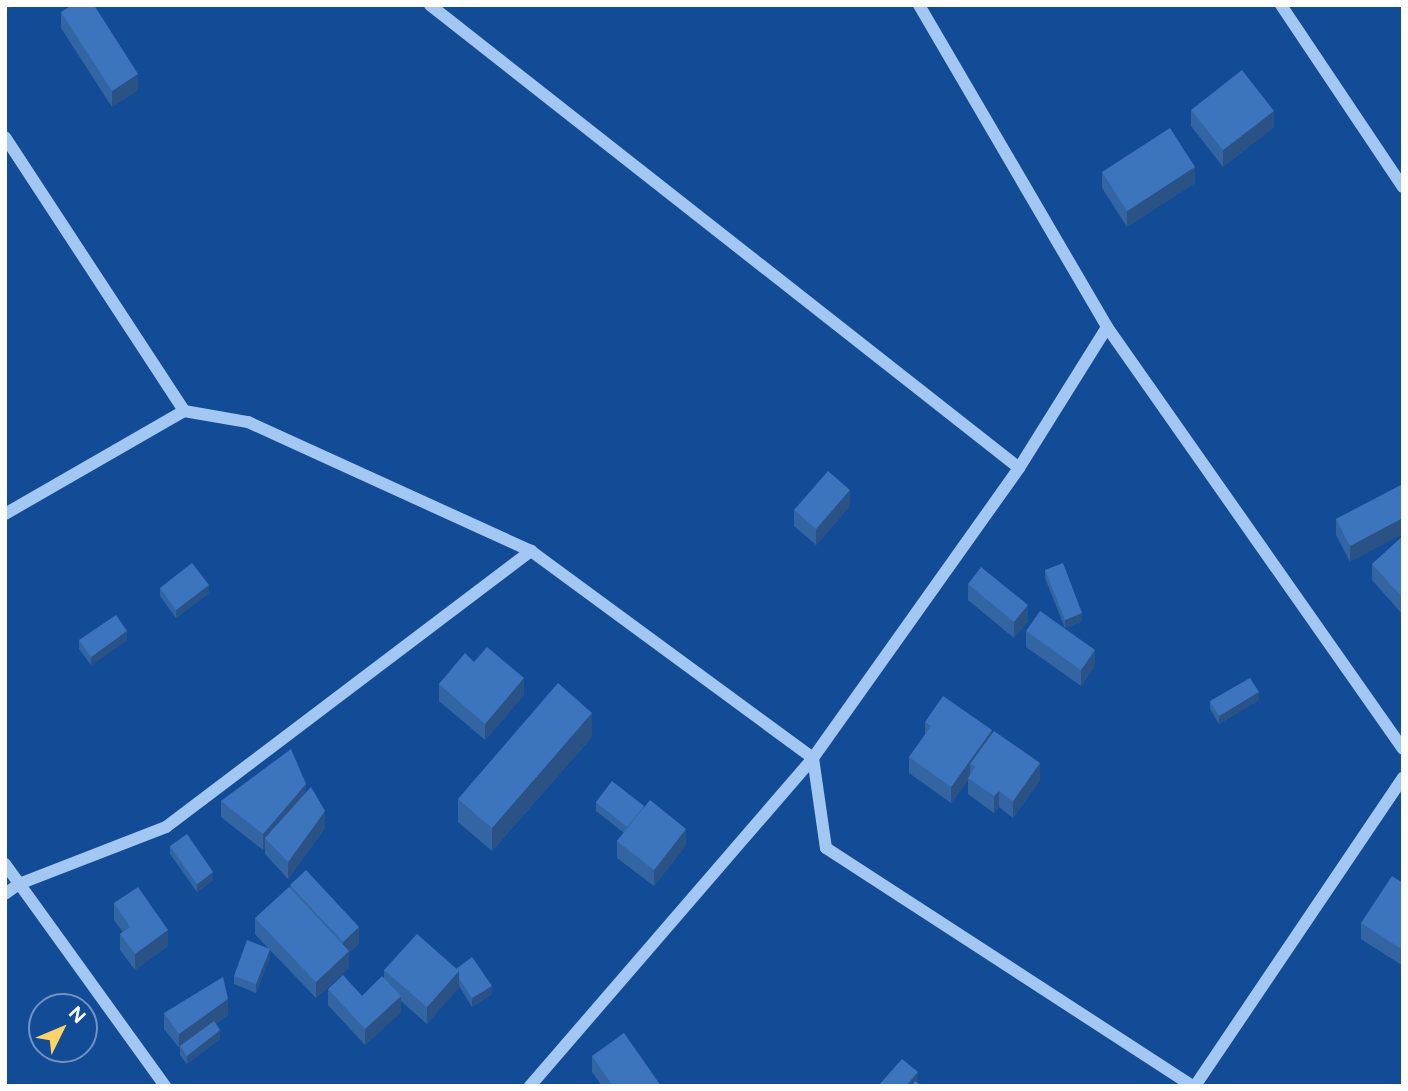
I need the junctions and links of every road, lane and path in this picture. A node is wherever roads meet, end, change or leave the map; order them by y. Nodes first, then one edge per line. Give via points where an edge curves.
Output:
1 (430, 5) edge
2 (919, 5) edge
3 (1281, 5) edge
4 (5, 136) edge
5 (1403, 187) edge
6 (1107, 327) junction
7 (184, 411) junction
8 (1019, 468) junction
9 (5, 514) edge
10 (531, 551) junction
11 (1403, 749) edge
12 (813, 758) junction
13 (1403, 778) edge
14 (5, 864) edge
15 (19, 884) junction
16 (5, 894) edge
17 (165, 1086) edge
18 (530, 1086) edge
19 (1194, 1086) edge

1 - 8 street
2 - 6 street
3 - 5 street
4 - 7 street
6 - 8 street
6 - 11 street
7 - 9 street
7 - 10 street via 248,422
8 - 12 street
10 - 12 street
10 - 15 street via 166,827
12 - 18 street
12 - 19 street via 826,848
13 - 19 street
14 - 15 street
15 - 16 street
15 - 17 street

